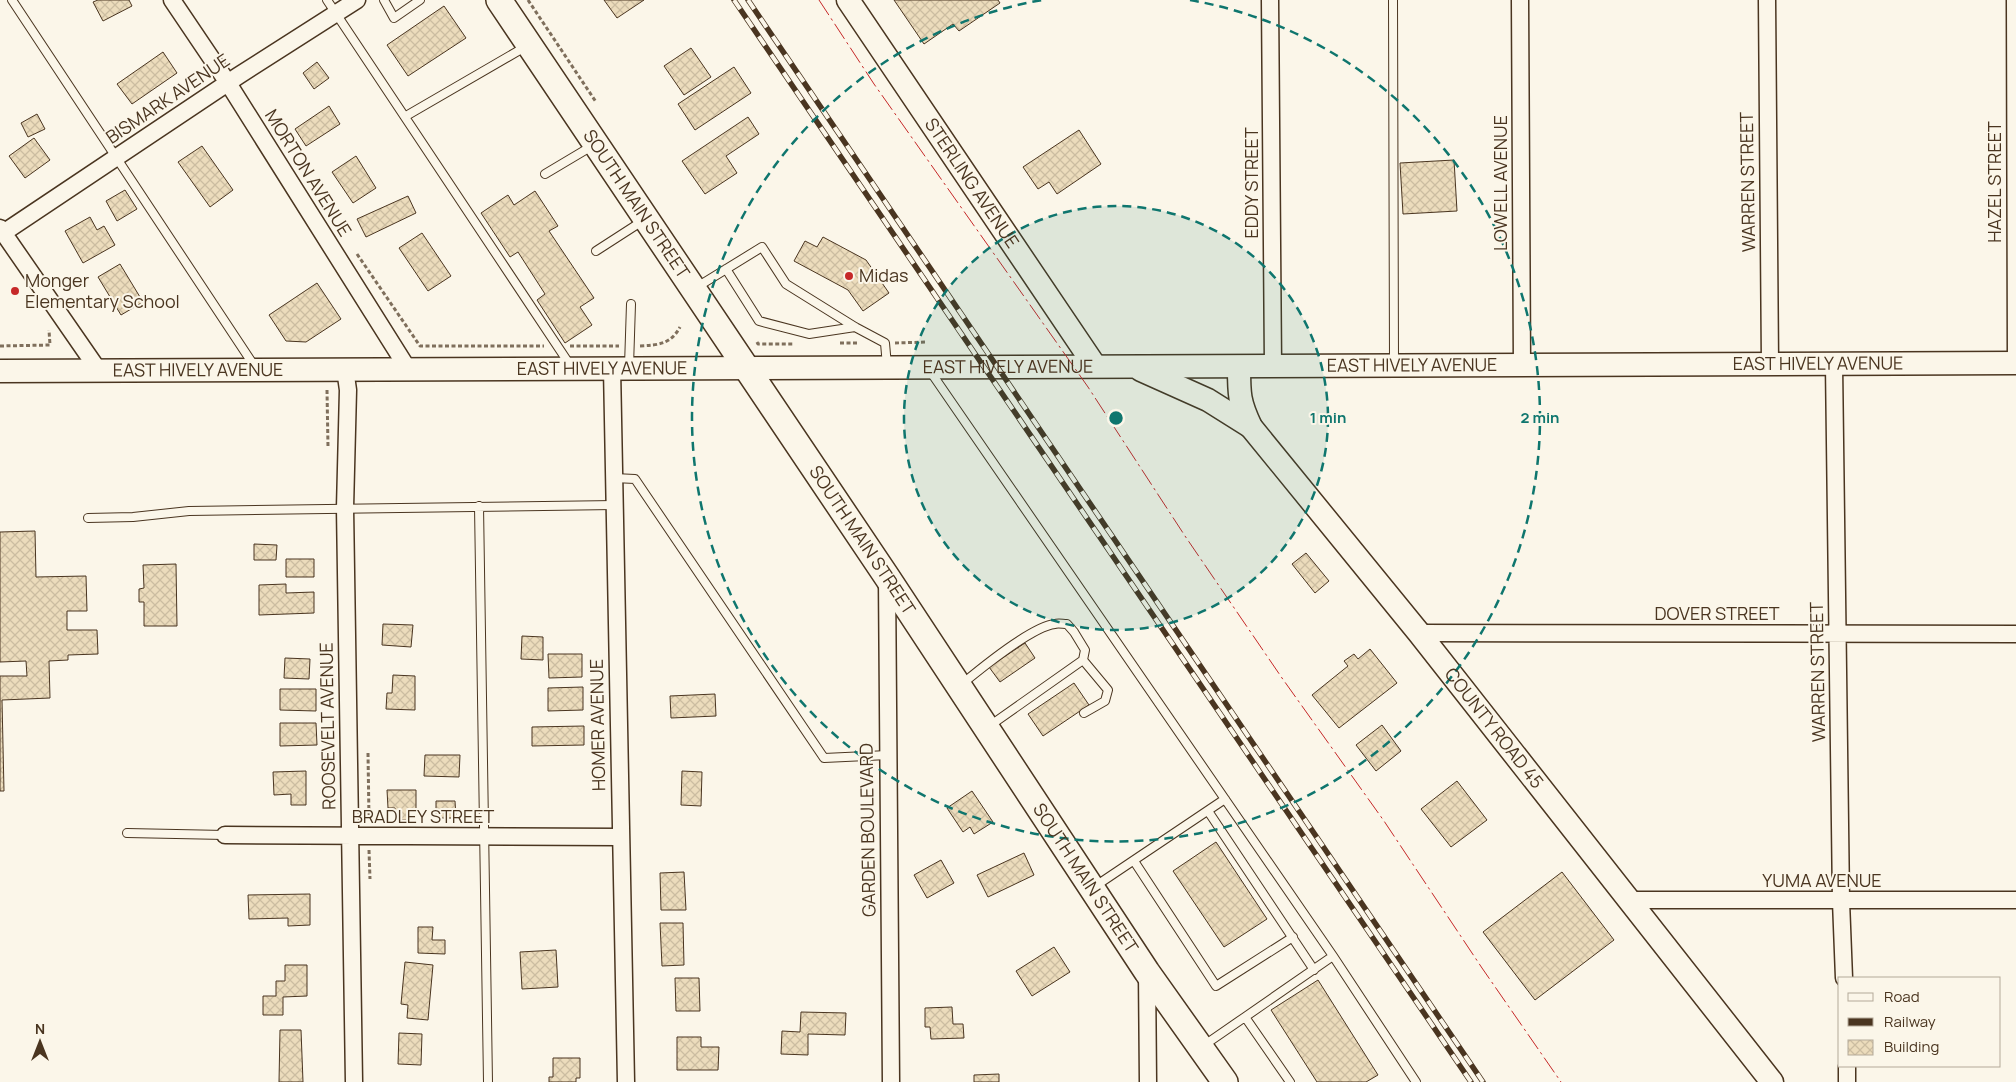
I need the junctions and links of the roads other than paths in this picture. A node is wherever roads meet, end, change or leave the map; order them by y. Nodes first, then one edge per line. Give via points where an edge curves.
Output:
1 (12, 0) edge
2 (172, 0) edge
3 (357, 0) edge
4 (384, 0) edge
5 (420, 0) edge
6 (500, 0) edge
7 (848, 0) edge
8 (1270, 0) edge
9 (1393, 0) edge
10 (1520, 0) edge
11 (1767, 0) edge
12 (2015, 0) edge
13 (332, 7) edge
14 (529, 45) junction
15 (228, 83) junction
16 (406, 116) junction
17 (595, 143) junction
18 (116, 157) junction
19 (545, 174) dead end
20 (646, 219) junction
21 (2, 230) edge
22 (596, 251) dead end
23 (726, 269) junction
24 (693, 289) junction
25 (631, 304) dead end
26 (855, 327) junction
27 (623, 361) junction
28 (2016, 363) edge
29 (1770, 364) junction
30 (1834, 365) junction
31 (1095, 366) junction
32 (1132, 366) junction
33 (1273, 366) junction
34 (1394, 366) junction
35 (1522, 366) junction
36 (888, 367) junction
37 (928, 367) junction
38 (1239, 367) junction
39 (572, 368) junction
40 (345, 369) junction
41 (408, 369) junction
42 (746, 369) junction
43 (99, 370) junction
44 (257, 370) junction
45 (0, 371) edge
46 (1251, 427) junction
47 (614, 478) junction
48 (614, 505) junction
49 (479, 506) junction
50 (345, 508) junction
51 (88, 518) dead end
52 (887, 577) junction
53 (1419, 633) junction
54 (2016, 634) edge
55 (1838, 635) junction
56 (1083, 660) junction
57 (959, 686) junction
58 (1084, 713) dead end
59 (987, 728) junction
60 (888, 755) junction
61 (1225, 799) junction
62 (1208, 811) junction
63 (127, 833) dead end
64 (225, 836) joint
65 (350, 836) junction
66 (484, 837) junction
67 (620, 837) junction
68 (1134, 861) junction
69 (1092, 888) junction
70 (1628, 900) junction
71 (2016, 900) edge
72 (1841, 901) junction
73 (1293, 937) junction
74 (1334, 956) junction
75 (1314, 970) junction
76 (1147, 972) junction
77 (1844, 977) edge
78 (1245, 1017) junction
79 (1201, 1048) junction
80 (1847, 1067) edge
81 (1412, 1081) edge
82 (354, 1082) edge
83 (488, 1082) edge
84 (626, 1082) edge
85 (891, 1082) edge
86 (1148, 1082) edge
87 (1225, 1082) edge
88 (1290, 1082) edge
89 (1772, 1082) edge
90 (1848, 1082) edge

1 - 18 lane
2 - 15 street, MORTON AVENUE
3 - 13 street, BISMARK AVENUE
4 - 5 lane via 394,18
6 - 14 main road, SOUTH MAIN STREET
7 - 31 street, STERLING AVENUE
8 - 33 street, EDDY STREET
9 - 34 lane
10 - 35 street, LOWELL AVENUE
11 - 29 street, WARREN STREET
12 - 28 street, HAZEL STREET
13 - 15 street, BISMARK AVENUE
13 - 16 lane
14 - 16 lane
14 - 17 main road, SOUTH MAIN STREET
15 - 18 street, BISMARK AVENUE
15 - 41 street, MORTON AVENUE
16 - 39 lane
17 - 19 lane
17 - 20 main road, SOUTH MAIN STREET
18 - 21 street, BISMARK AVENUE
18 - 44 lane
20 - 22 lane
20 - 24 main road, SOUTH MAIN STREET
21 - 43 street
23 - 24 lane
23 - 26 lane via 759,320 809,334
23 - 26 lane via 762,247 786,284
24 - 42 main road, SOUTH MAIN STREET
25 - 27 lane
26 - 36 lane via 885,343
27 - 39 street, EAST HIVELY AVENUE
27 - 42 street, EAST HIVELY AVENUE
27 - 47 street, HOMER AVENUE
28 - 30 street, EAST HIVELY AVENUE
29 - 30 street, EAST HIVELY AVENUE
29 - 35 street, EAST HIVELY AVENUE
30 - 55 street, WARREN STREET
31 - 32 street, EAST HIVELY AVENUE
31 - 37 street, EAST HIVELY AVENUE
32 - 38 street, EAST HIVELY AVENUE
32 - 46 street via 1208,400
33 - 34 street, EAST HIVELY AVENUE
33 - 38 street, EAST HIVELY AVENUE
34 - 35 street, EAST HIVELY AVENUE
36 - 37 street, EAST HIVELY AVENUE
36 - 42 street, EAST HIVELY AVENUE
37 - 61 lane
38 - 46 street, COUNTY ROAD 45 via 1242,408
39 - 41 street, EAST HIVELY AVENUE
40 - 41 street, EAST HIVELY AVENUE
40 - 44 street, EAST HIVELY AVENUE
40 - 50 street, ROOSEVELT AVENUE via 348,390
42 - 52 main road, SOUTH MAIN STREET
43 - 44 street, EAST HIVELY AVENUE
43 - 45 street, EAST HIVELY AVENUE
46 - 53 street, COUNTY ROAD 45
47 - 48 street, HOMER AVENUE
47 - 60 lane via 635,479 824,758
48 - 49 lane
48 - 67 street, HOMER AVENUE
49 - 50 lane
49 - 66 lane
50 - 51 lane via 189,511
50 - 65 street, ROOSEVELT AVENUE
52 - 57 main road, SOUTH MAIN STREET
52 - 60 street, GARDEN BOULEVARD
53 - 55 street, DOVER STREET
53 - 70 street, COUNTY ROAD 45
54 - 55 street, DOVER STREET
55 - 72 street, WARREN STREET
56 - 57 lane via 1085,650 1074,632 1067,624 1053,623 994,658
56 - 58 lane via 1108,690 1105,701
56 - 59 lane
57 - 59 main road, SOUTH MAIN STREET
59 - 69 main road, SOUTH MAIN STREET
60 - 85 street, GARDEN BOULEVARD
61 - 62 lane
61 - 74 lane
62 - 68 lane
62 - 73 lane
63 - 64 lane
64 - 65 street, BRADLEY STREET
65 - 66 street, BRADLEY STREET
65 - 82 street, ROOSEVELT AVENUE
66 - 67 street, BRADLEY STREET
66 - 83 lane
67 - 84 street, HOMER AVENUE
68 - 69 lane
68 - 73 lane via 1216,986
69 - 76 main road, SOUTH MAIN STREET
70 - 72 street, YUMA AVENUE
70 - 89 street, COUNTY ROAD 45
71 - 72 street, YUMA AVENUE
72 - 77 street, WARREN STREET
73 - 75 lane
74 - 75 lane
74 - 81 lane
75 - 78 lane
76 - 79 main road, SOUTH MAIN STREET
76 - 86 street
78 - 79 lane
78 - 88 lane
79 - 87 main road, SOUTH MAIN STREET
80 - 90 street

